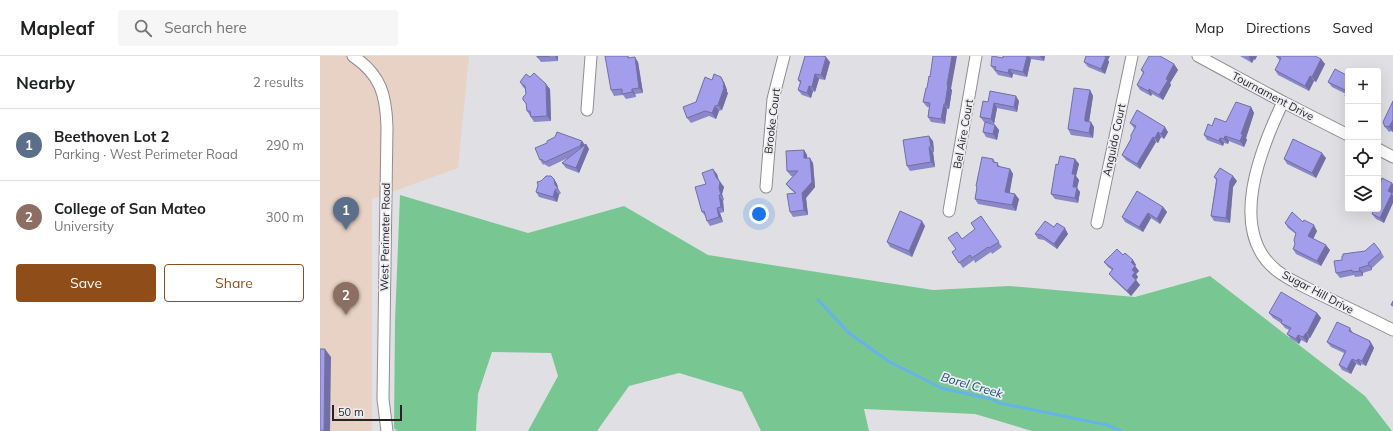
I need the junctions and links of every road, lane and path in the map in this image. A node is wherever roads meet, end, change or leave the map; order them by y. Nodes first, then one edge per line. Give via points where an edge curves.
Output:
1 (353, 56) edge
2 (591, 56) edge
3 (784, 56) edge
4 (976, 56) edge
5 (1132, 56) edge
6 (1198, 56) edge
7 (1283, 102) junction
8 (587, 110) dead end
9 (1345, 133) edge
10 (1381, 151) edge
11 (1393, 157) edge
12 (766, 187) dead end
13 (949, 211) dead end
14 (1097, 223) dead end
15 (1393, 330) edge
16 (387, 431) edge

1 - 16 street, West Perimeter Road via 373,74 383,91 386,103 383,398
2 - 8 street
3 - 12 street, Brooke Court via 773,99
4 - 13 street, Bel Aire Court
5 - 14 street, Anguido Court
6 - 7 street, Tournament Drive
7 - 9 street, Tournament Drive
7 - 15 street, Sugar Hill Drive via 1257,169 1250,205 1253,231 1260,249 1276,270 1294,281
10 - 11 street

